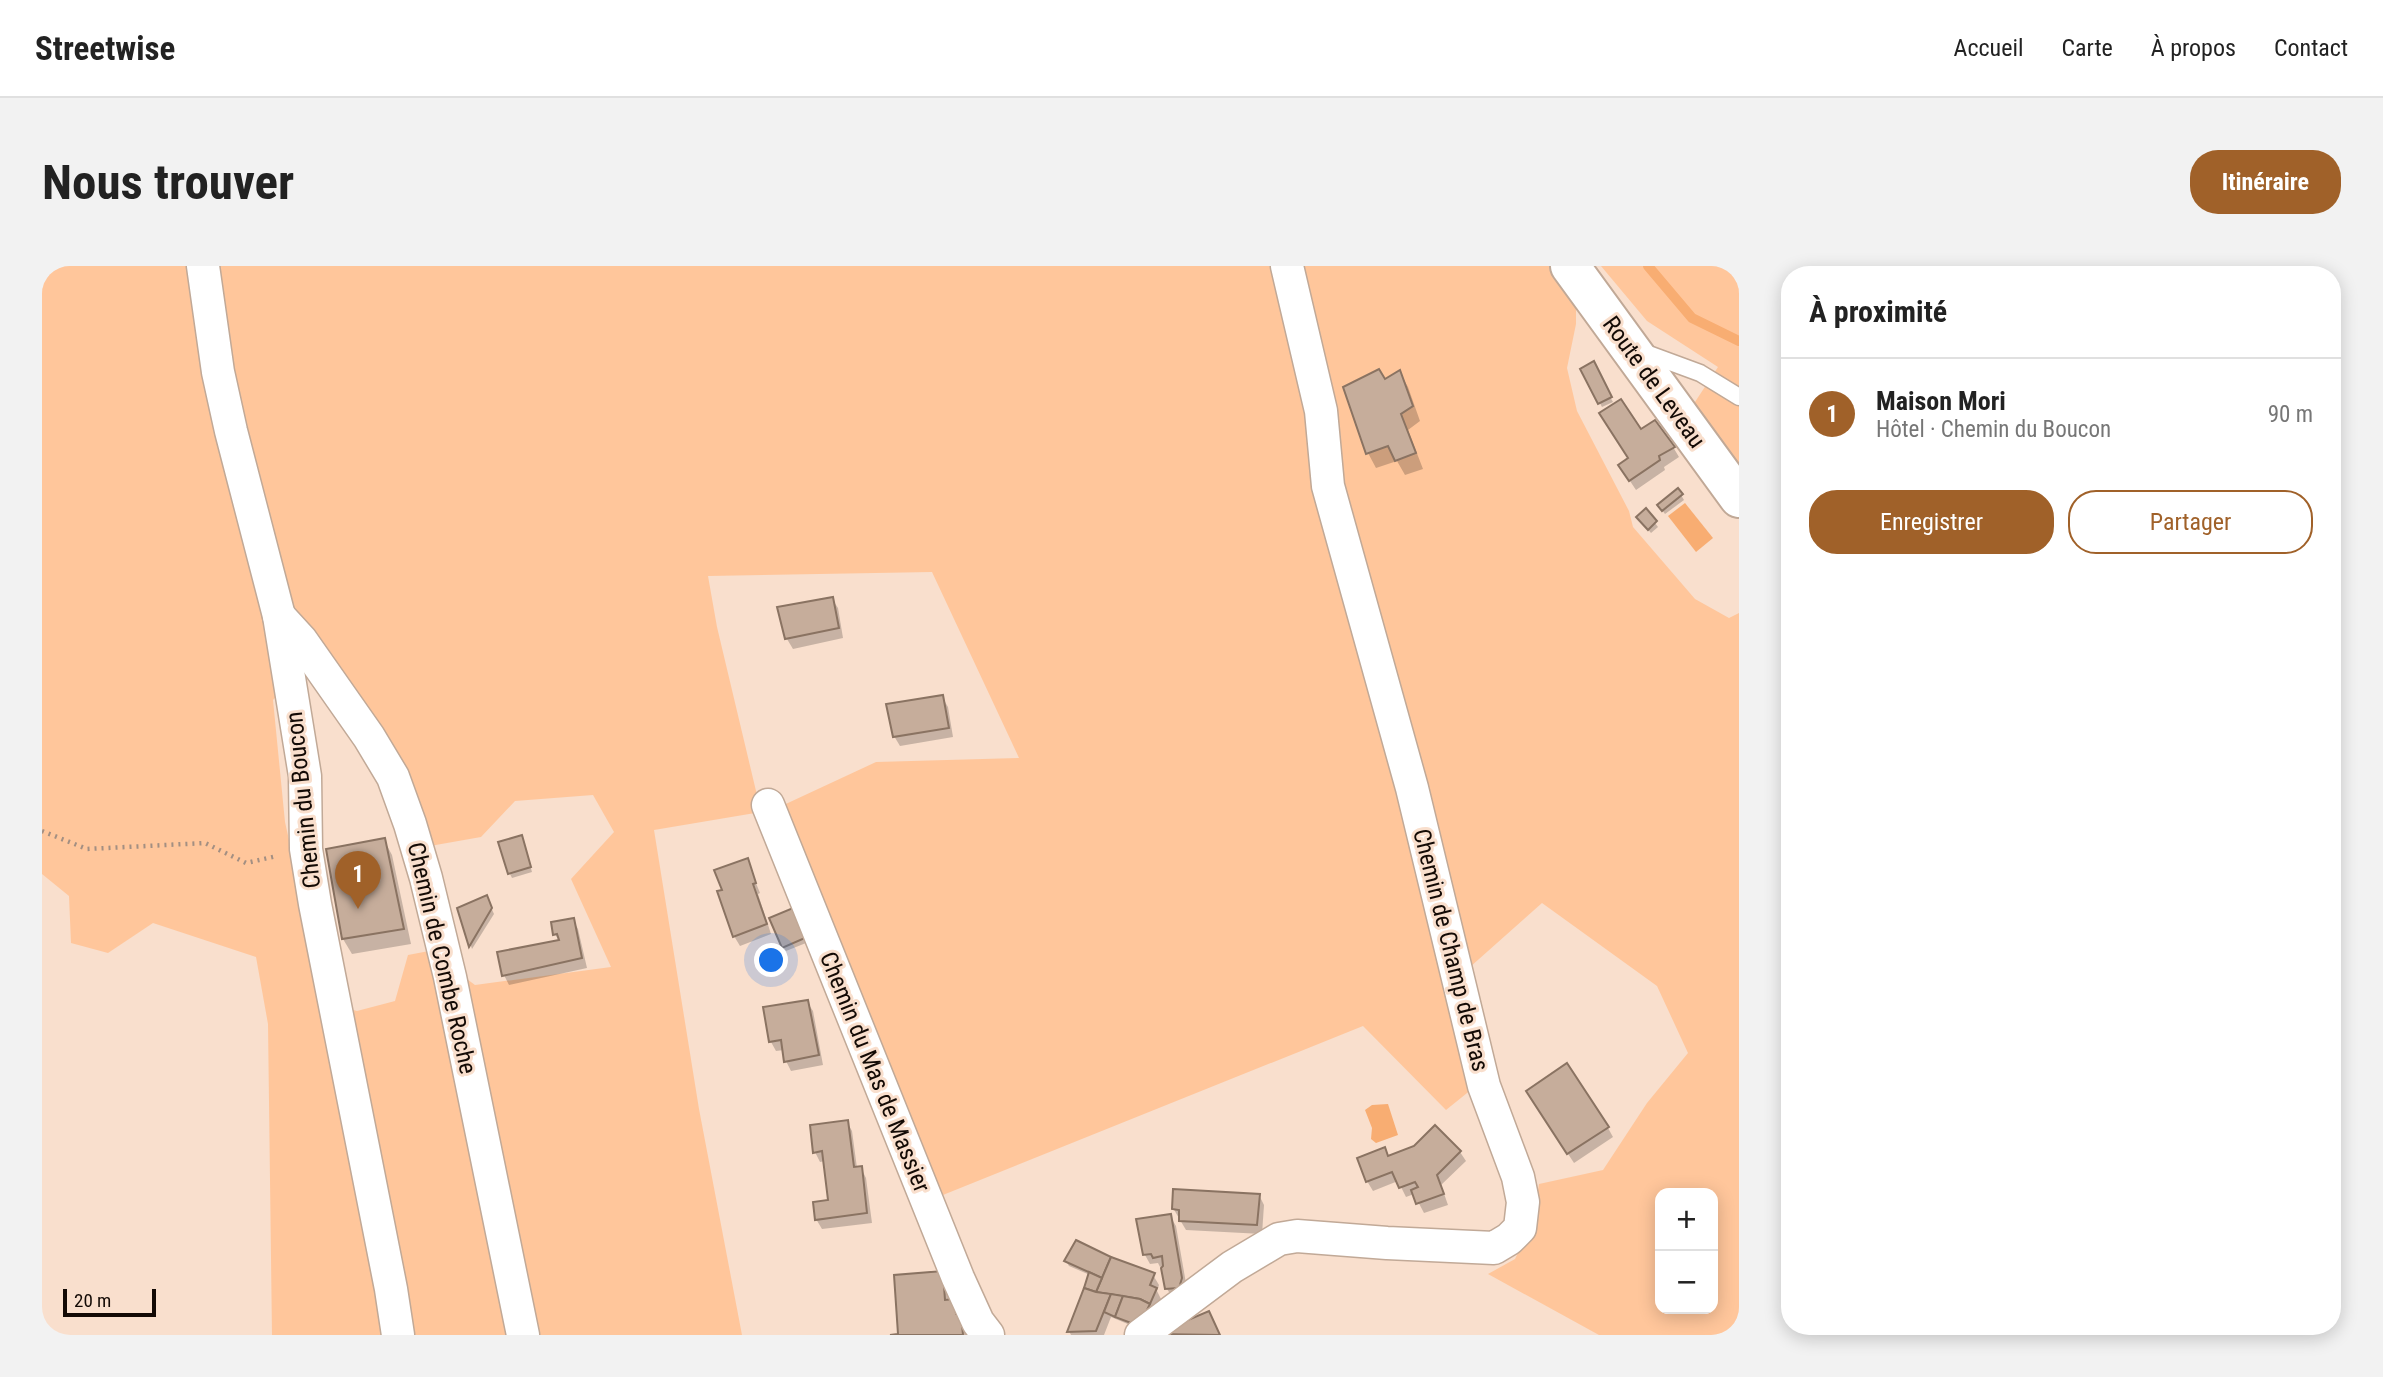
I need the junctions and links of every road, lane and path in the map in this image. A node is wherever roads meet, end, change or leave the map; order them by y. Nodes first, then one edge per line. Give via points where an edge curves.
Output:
1 (203, 266) edge
2 (1287, 266) edge
3 (1570, 266) edge
4 (1628, 347) junction
5 (1739, 397) edge
6 (1739, 498) edge
7 (279, 616) junction
8 (768, 805) dead end
9 (42, 831) edge
10 (306, 849) junction
11 (398, 1335) edge
12 (523, 1335) edge
13 (988, 1335) edge
14 (1141, 1335) edge

1 - 7 street, Chemin du Boucon via 220,384
2 - 14 street, Chemin de Champ de Bras via 1321,411 1328,486 1412,788 1484,1086 1518,1177 1523,1202 1520,1228 1494,1248 1279,1239 1232,1267
3 - 4 street, Route de Leveau
4 - 5 lane via 1700,373
4 - 6 street, Route de Leveau
7 - 10 street, Chemin du Boucon via 305,776
7 - 12 street, Chemin de Combe Roche via 369,737 393,777 410,824 450,977
8 - 13 street, Chemin du Mas de Massier via 958,1278
9 - 10 path via 87,849 205,843 246,863
10 - 11 street, Chemin du Boucon

